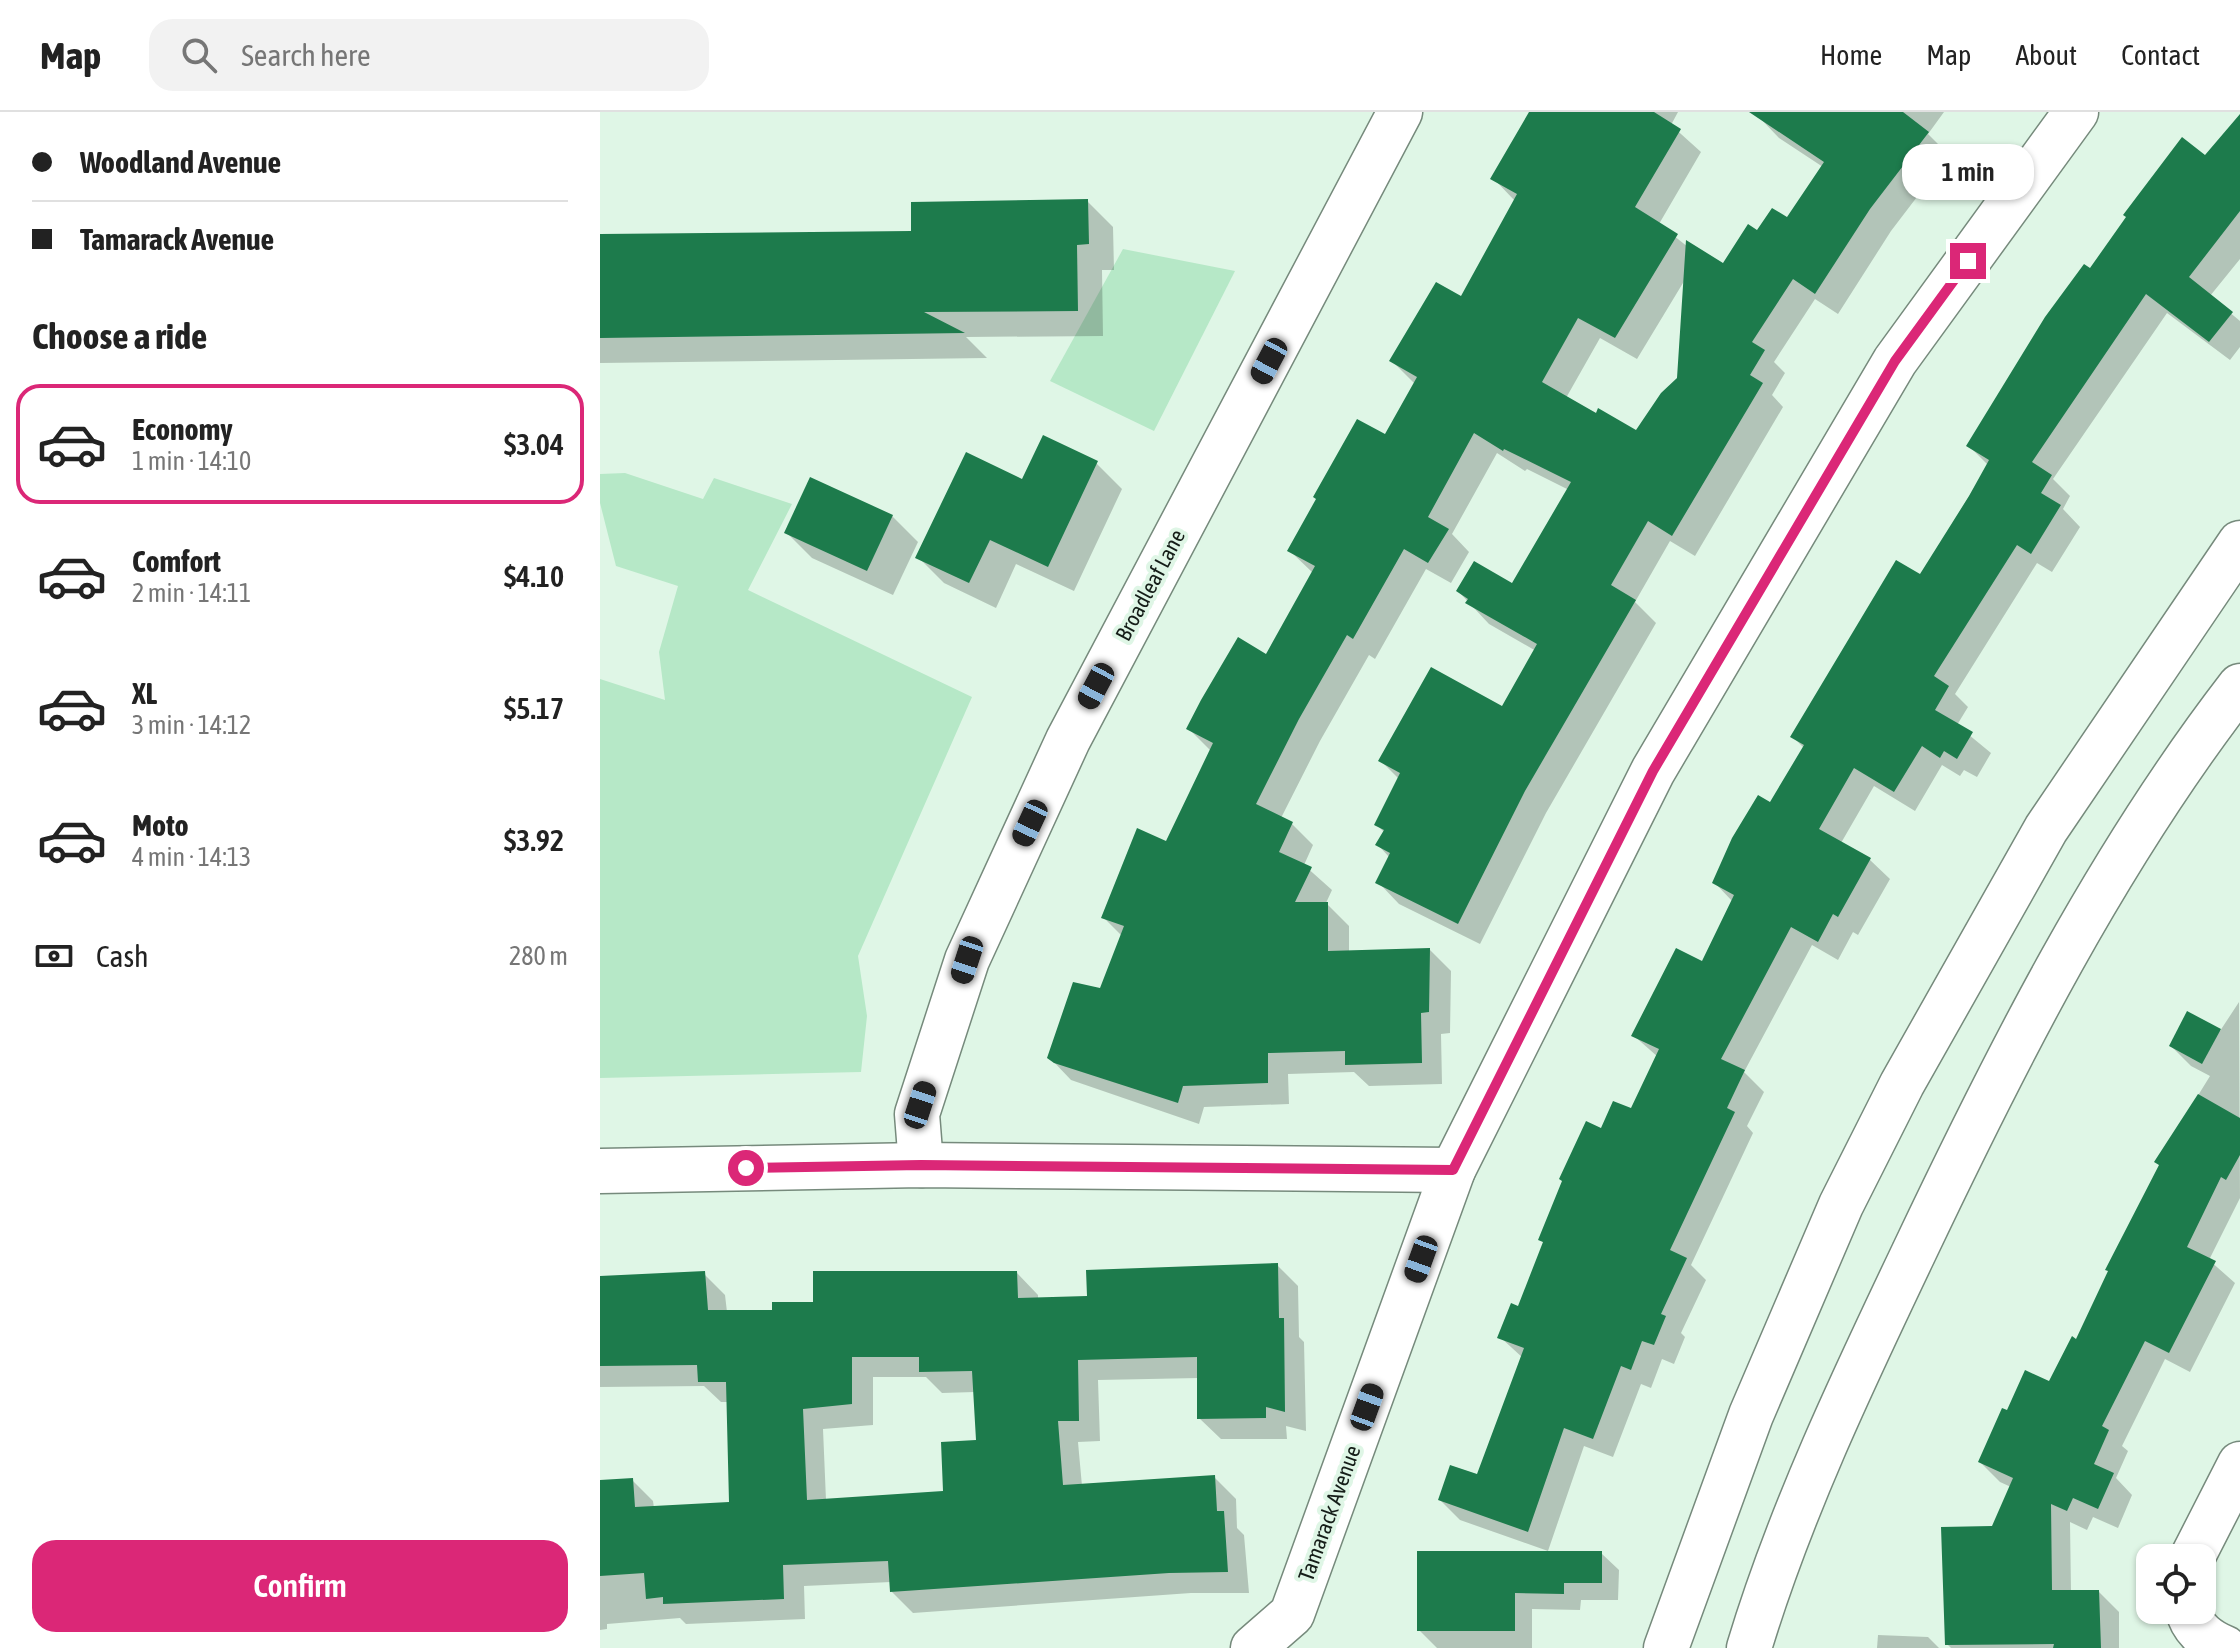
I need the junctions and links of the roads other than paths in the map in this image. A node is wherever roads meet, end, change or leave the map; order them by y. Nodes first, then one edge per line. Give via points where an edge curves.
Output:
1 (1400, 112) edge
2 (2076, 112) edge
3 (2240, 543) edge
4 (2240, 686) edge
5 (921, 1165) junction
6 (1453, 1170) junction
7 (600, 1171) edge
8 (2240, 1464) edge
9 (2199, 1544) edge
10 (2193, 1624) edge
11 (1253, 1648) edge
12 (1666, 1648) edge
13 (1749, 1648) edge
14 (2225, 1648) edge

1 - 5 main road, Broadleaf Lane via 1068,740 967,960 917,1114
2 - 6 main road, Tamarack Avenue via 1895,361 1653,771
3 - 12 main road via 2046,829 1902,1084 1841,1205 1751,1415
4 - 13 main road via 2134,839 1978,1117 1804,1496
5 - 6 main road
5 - 7 main road
6 - 11 main road, Tamarack Avenue via 1292,1614
8 - 9 main road
10 - 14 main road

